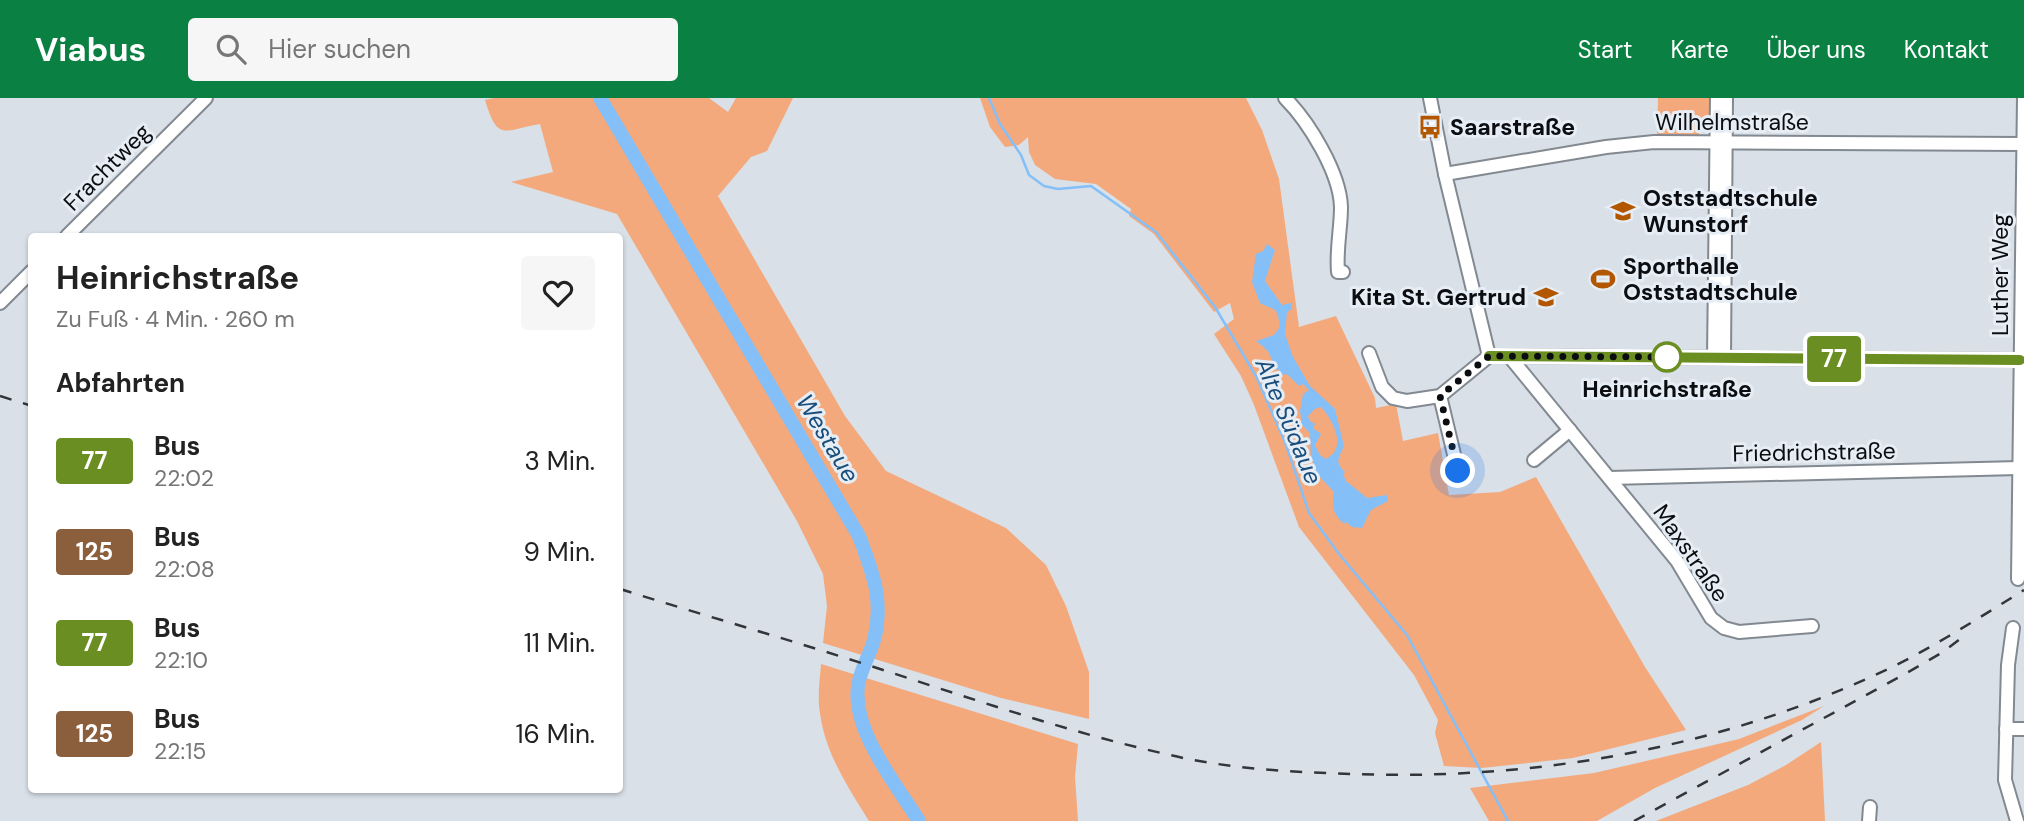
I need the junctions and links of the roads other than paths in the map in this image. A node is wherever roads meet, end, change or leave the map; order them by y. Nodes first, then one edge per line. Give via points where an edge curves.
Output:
1 (206, 98) edge
2 (1285, 98) edge
3 (1430, 98) edge
4 (1717, 98) edge
5 (1726, 98) edge
6 (2024, 98) edge
7 (1298, 103) edge
8 (1721, 143) junction
9 (2023, 144) edge
10 (1445, 174) junction
11 (70, 233) edge
12 (1343, 272) dead end
13 (28, 275) edge
14 (0, 303) edge
15 (1369, 353) dead end
16 (1489, 356) junction
17 (1509, 356) junction
18 (1719, 358) junction
19 (2020, 360) junction
20 (1440, 396) junction
21 (1570, 430) junction
22 (1534, 460) dead end
23 (2019, 468) junction
24 (1458, 471) dead end
25 (1609, 478) junction
26 (2018, 579) dead end
27 (1812, 626) dead end
28 (2013, 628) dead end
29 (2006, 729) junction
30 (2024, 729) edge
31 (1870, 807) dead end
32 (1869, 821) edge
33 (2017, 821) edge

1 - 11 street, Frachtweg
2 - 7 street
3 - 10 street
4 - 8 street
5 - 8 street
6 - 9 street, Luther Weg
7 - 12 street via 1339,184 1336,248 1338,272
8 - 9 street, Wilhelmstraße
8 - 10 street, Wilhelmstraße via 1606,147
8 - 18 street
9 - 19 street, Luther Weg
10 - 16 street
13 - 14 street
15 - 20 street via 1382,387 1393,398 1407,401
16 - 17 street
16 - 20 street
17 - 18 street
17 - 21 street, Maxstraße
18 - 19 street
19 - 23 street, Luther Weg
20 - 24 street
21 - 22 street
21 - 25 street, Maxstraße
23 - 25 street, Friedrichstraße
23 - 26 street, Luther Weg
25 - 27 street, Maxstraße via 1676,561 1711,618 1724,628 1739,632
28 - 29 street
29 - 30 street
29 - 33 street via 2005,780
31 - 32 street

